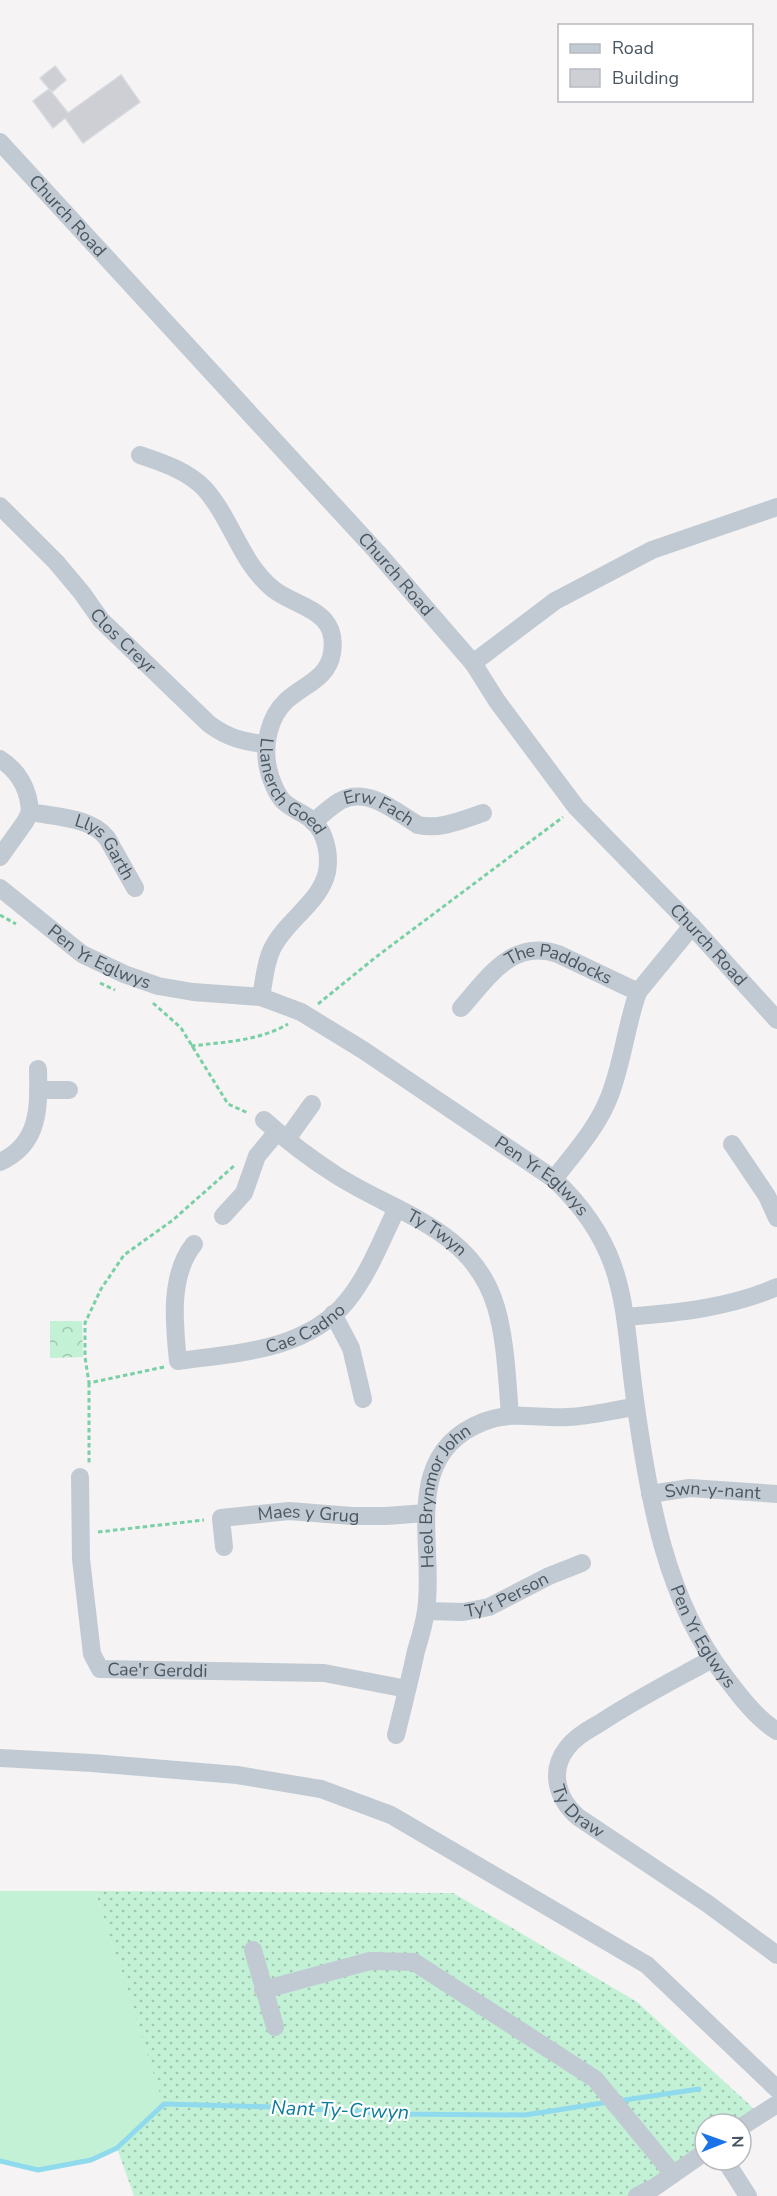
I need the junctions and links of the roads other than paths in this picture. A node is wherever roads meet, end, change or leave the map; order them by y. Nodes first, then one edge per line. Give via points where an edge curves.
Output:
1 (0, 142) edge
2 (140, 455) dead end
3 (0, 506) edge
4 (777, 507) edge
5 (473, 663) junction
6 (266, 744) junction
7 (0, 759) edge
8 (30, 812) junction
9 (483, 813) dead end
10 (313, 822) junction
11 (0, 857) edge
12 (0, 888) edge
13 (135, 888) dead end
14 (692, 926) junction
15 (638, 992) junction
16 (261, 998) junction
17 (461, 1008) dead end
18 (777, 1020) edge
19 (38, 1069) dead end
20 (38, 1090) junction
21 (69, 1090) dead end
22 (312, 1104) dead end
23 (276, 1130) junction
24 (732, 1144) dead end
25 (0, 1162) edge
26 (554, 1179) junction
27 (397, 1208) junction
28 (223, 1216) dead end
29 (777, 1218) edge
30 (194, 1244) dead end
31 (777, 1287) edge
32 (333, 1314) junction
33 (625, 1317) junction
34 (363, 1399) dead end
35 (635, 1407) junction
36 (510, 1415) junction
37 (80, 1477) road end
38 (650, 1494) junction
39 (777, 1494) edge
40 (426, 1512) junction
41 (224, 1547) dead end
42 (582, 1563) dead end
43 (426, 1611) junction
44 (712, 1659) junction
45 (407, 1689) junction
46 (777, 1731) edge
47 (396, 1735) dead end
48 (0, 1758) edge
49 (254, 1950) dead end
50 (777, 1955) edge
51 (263, 1990) junction
52 (275, 2027) dead end
53 (777, 2088) edge
54 (777, 2104) edge
55 (753, 2119) edge
56 (693, 2160) edge
57 (733, 2172) edge
58 (673, 2174) junction
59 (637, 2196) edge
60 (748, 2196) edge

1 - 5 street, Church Road via 377,552
2 - 6 street, Llanerch Goed via 174,466 204,489 256,573 274,590 314,611 330,633 332,651 327,669 286,701 271,724
3 - 6 street, Clos Creyr via 56,562 101,620 209,724 241,741
4 - 5 street via 652,549 555,601
5 - 14 street, Church Road via 576,807
6 - 10 street, Llanerch Goed via 268,770 278,792
7 - 8 street via 26,788
8 - 11 street
8 - 13 street, Llys Garth via 96,827 107,838
9 - 10 street, Erw Fach via 442,825 417,825 371,798 356,796 340,801
10 - 16 street, Llanerch Goed via 325,841 327,873 318,892 289,923 271,950
12 - 16 street, Pen Yr Eglwys via 82,954 124,974 158,986
14 - 15 street, The Paddocks
14 - 18 street, Church Road
15 - 17 street, The Paddocks via 558,954 528,950 509,958
15 - 26 street, The Paddocks via 606,1105 593,1130
16 - 26 street, Pen Yr Eglwys via 305,1014
19 - 20 street
20 - 21 street
20 - 25 street via 31,1134 17,1152
22 - 23 street
23 - 27 street, Ty Twyn via 337,1176
23 - 28 street via 256,1156 244,1193
24 - 29 street
26 - 33 street, Pen Yr Eglwys via 580,1205 602,1238 617,1275
27 - 32 street, Cae Cadno via 368,1267 347,1301
27 - 36 street, Ty Twyn via 447,1236 476,1265 486,1283 502,1333
30 - 32 street, Cae Cadno via 178,1273 178,1361 288,1341
31 - 33 street via 730,1304 674,1314
32 - 34 street via 351,1348
33 - 35 street, Pen Yr Eglwys
35 - 36 street, Heol Brynmor John via 568,1417
35 - 38 street, Pen Yr Eglwys
36 - 40 street, Heol Brynmor John via 482,1422 446,1448 428,1485
37 - 45 street, Cae'r Gerddi via 81,1559 92,1654 100,1669 324,1673
38 - 39 street, Swn-y-nant via 690,1488
38 - 44 street, Pen Yr Eglwys via 684,1608
40 - 41 street, Maes y Grug via 352,1516 289,1511 221,1518
40 - 43 street, Heol Brynmor John
42 - 43 street, Ty'r Person via 489,1607 463,1612
43 - 45 street, Heol Brynmor John
44 - 46 street, Pen Yr Eglwys via 738,1693
44 - 50 street, Ty Draw via 575,1739 559,1762 559,1792 578,1817
45 - 47 street, Heol Brynmor John
48 - 53 street via 237,1775 321,1789 391,1815 647,1965
49 - 51 street
51 - 52 street
51 - 58 street via 370,1961 414,1962 595,2079
54 - 55 street
56 - 58 street
57 - 60 street
58 - 59 street

